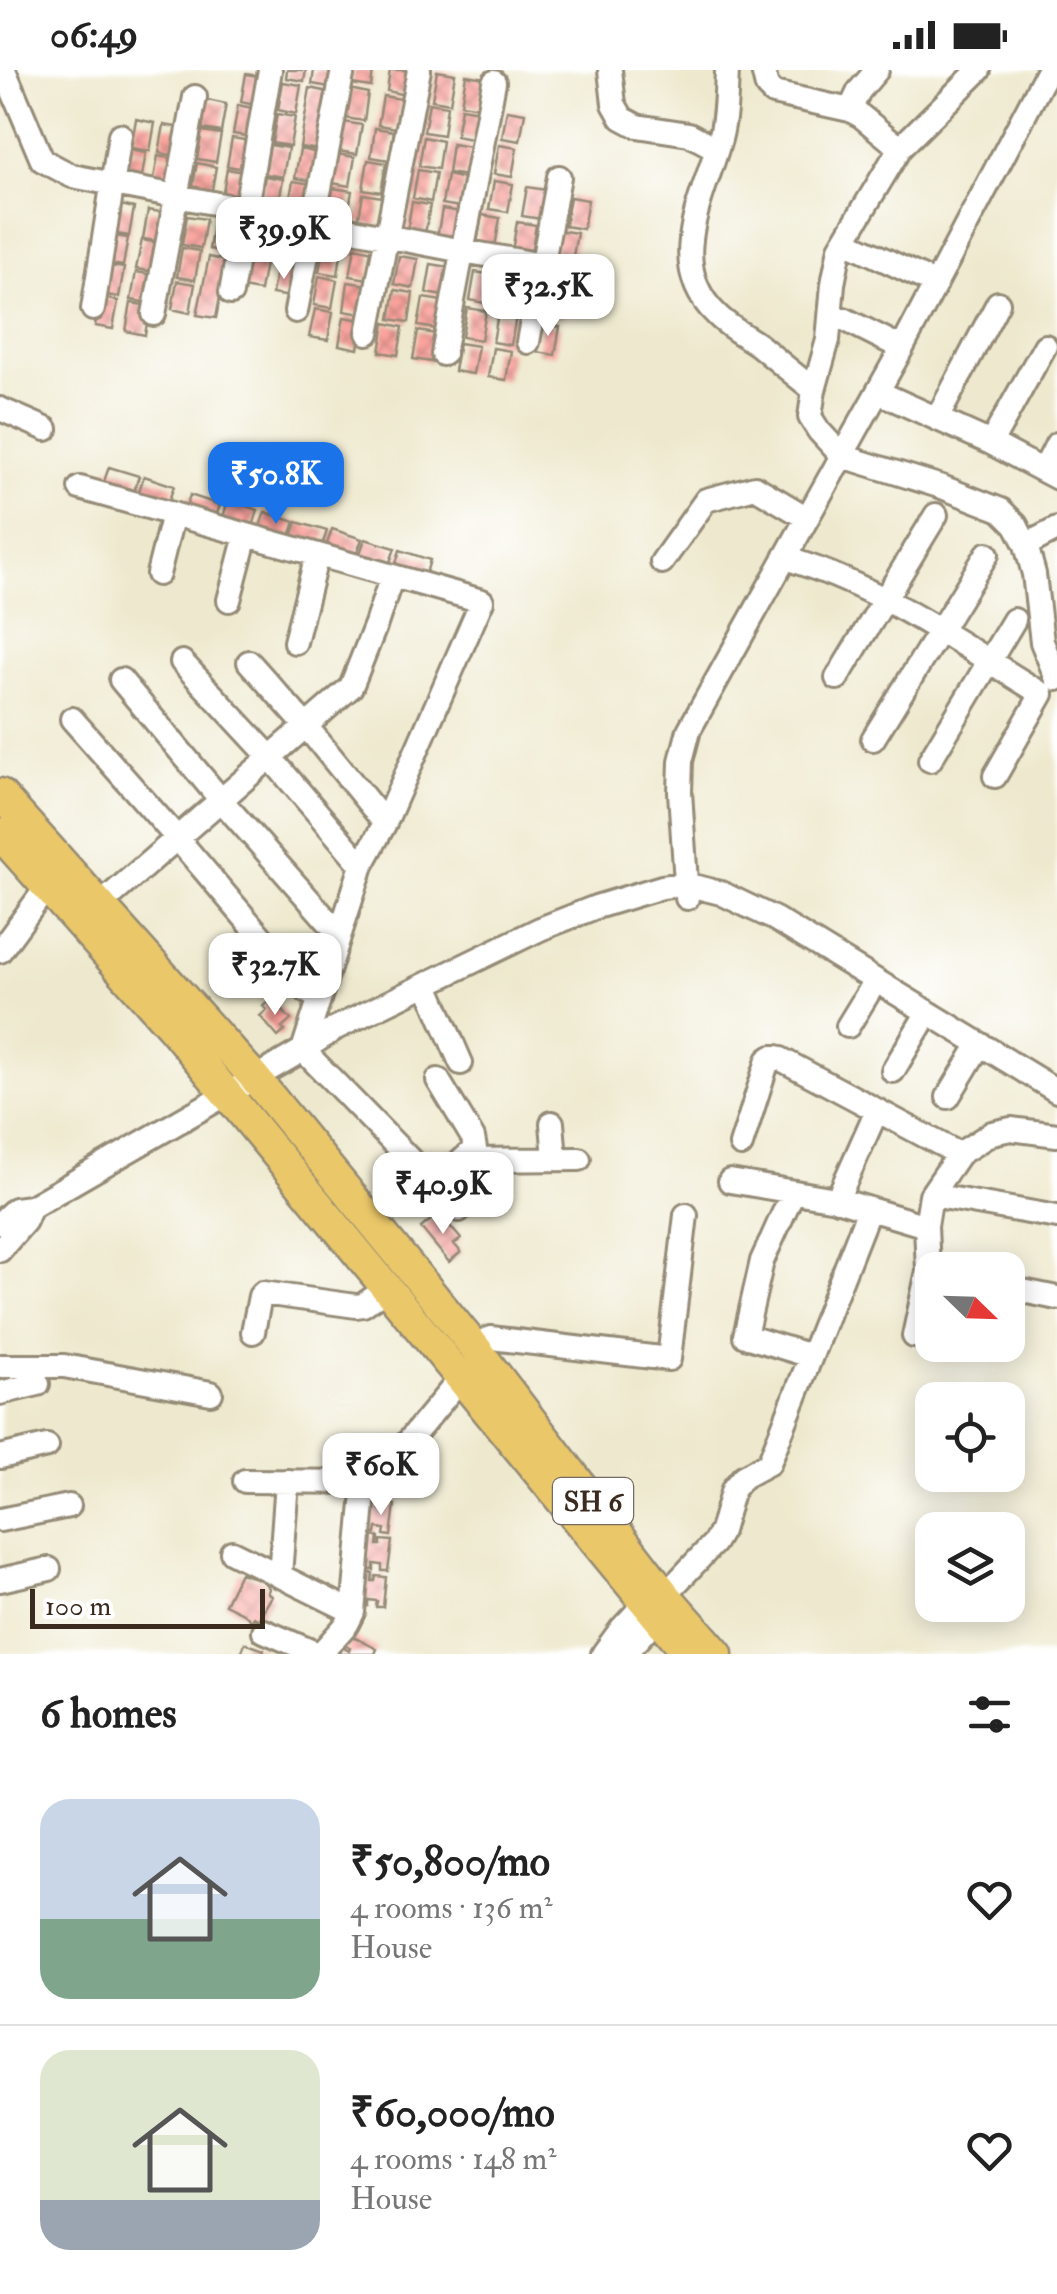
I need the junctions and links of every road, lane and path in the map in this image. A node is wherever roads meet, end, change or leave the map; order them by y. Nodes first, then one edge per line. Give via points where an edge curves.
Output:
1 (4, 70) edge
2 (270, 70) edge
3 (343, 70) edge
4 (419, 70) edge
5 (610, 70) edge
6 (726, 70) edge
7 (763, 70) edge
8 (877, 70) edge
9 (979, 70) edge
10 (1048, 70) edge
11 (494, 82) dead end
12 (1057, 85) edge
13 (195, 97) dead end
14 (850, 110) junction
15 (120, 136) dead end
16 (900, 148) junction
17 (716, 149) junction
18 (559, 178) dead end
19 (114, 183) junction
20 (176, 196) junction
21 (245, 208) junction
22 (314, 221) junction
23 (388, 235) junction
24 (845, 240) junction
25 (463, 251) junction
26 (544, 264) junction
27 (572, 270) dead end
28 (936, 284) junction
29 (231, 293) dead end
30 (998, 304) dead end
31 (93, 309) dead end
32 (296, 311) dead end
33 (154, 314) dead end
34 (844, 318) dead end
35 (368, 333) dead end
36 (528, 342) dead end
37 (1044, 346) dead end
38 (902, 348) junction
39 (443, 354) dead end
40 (814, 390) junction
41 (889, 398) junction
42 (0, 408) edge
43 (937, 419) junction
44 (46, 429) dead end
45 (991, 442) junction
46 (1057, 444) edge
47 (848, 458) junction
48 (1050, 474) edge
49 (80, 488) dead end
50 (173, 514) junction
51 (936, 515) dead end
52 (807, 518) junction
53 (1057, 530) edge
54 (246, 535) junction
55 (1026, 545) junction
56 (987, 554) dead end
57 (317, 555) junction
58 (662, 562) dead end
59 (797, 562) junction
60 (158, 574) dead end
61 (392, 576) junction
62 (883, 599) junction
63 (229, 600) dead end
64 (1014, 620) dead end
65 (939, 630) junction
66 (295, 642) dead end
67 (182, 662) dead end
68 (249, 662) dead end
69 (990, 662) junction
70 (837, 678) dead end
71 (1057, 679) edge
72 (121, 680) dead end
73 (72, 719) dead end
74 (306, 726) junction
75 (873, 739) dead end
76 (270, 758) junction
77 (930, 760) dead end
78 (995, 776) dead end
79 (0, 794) edge
80 (221, 800) junction
81 (385, 823) junction
82 (0, 834) edge
83 (177, 838) junction
84 (362, 865) junction
85 (47, 886) junction
86 (693, 892) junction
87 (100, 905) junction
88 (340, 929) junction
89 (0, 951) edge
90 (870, 990) junction
91 (431, 994) junction
92 (319, 998) junction
93 (922, 1022) junction
94 (848, 1026) dead end
95 (978, 1049) junction
96 (304, 1050) junction
97 (461, 1063) dead end
98 (893, 1071) dead end
99 (254, 1076) junction
100 (438, 1080) dead end
101 (1057, 1091) edge
102 (226, 1094) junction
103 (948, 1097) dead end
104 (1057, 1103) edge
105 (878, 1110) junction
106 (552, 1123) dead end
107 (1057, 1135) edge
108 (741, 1145) dead end
109 (959, 1154) junction
110 (555, 1159) junction
111 (580, 1159) dead end
112 (464, 1160) junction
113 (730, 1181) dead end
114 (435, 1184) junction
115 (794, 1192) junction
116 (931, 1195) junction
117 (837, 1200) junction
118 (459, 1210) dead end
119 (869, 1210) junction
120 (686, 1215) dead end
121 (1057, 1217) edge
122 (6, 1221) edge
123 (926, 1226) junction
124 (0, 1250) edge
125 (928, 1252) edge
126 (387, 1288) junction
127 (1025, 1291) edge
128 (1057, 1298) edge
129 (252, 1332) dead end
130 (915, 1332) edge
131 (914, 1336) dead end
132 (472, 1345) junction
133 (811, 1356) junction
134 (0, 1366) edge
135 (461, 1378) junction
136 (38, 1384) dead end
137 (0, 1392) edge
138 (211, 1394) dead end
139 (48, 1446) dead end
140 (0, 1457) edge
141 (245, 1481) dead end
142 (288, 1481) junction
143 (365, 1482) junction
144 (70, 1506) dead end
145 (0, 1520) edge
146 (232, 1552) dead end
147 (50, 1569) dead end
148 (280, 1576) junction
149 (0, 1580) edge
150 (660, 1601) junction
151 (352, 1612) junction
152 (264, 1631) dead end
153 (319, 1654) edge
154 (604, 1654) edge
155 (624, 1654) edge
156 (688, 1654) edge
157 (717, 1654) edge

1 - 19 street via 42,160 72,176
2 - 21 street
3 - 22 street
4 - 23 street
5 - 17 street via 622,118 689,134
6 - 17 street
7 - 14 street via 773,94
8 - 14 street
9 - 16 street
10 - 28 street
11 - 25 street
12 - 41 street
13 - 20 street
14 - 16 street
15 - 19 street
16 - 24 street
17 - 40 street via 690,233 691,274 716,314
18 - 26 street
19 - 20 street
19 - 31 street
20 - 21 street
20 - 33 street
21 - 22 street
21 - 29 street
22 - 23 street
22 - 32 street
23 - 25 street
23 - 35 street
24 - 28 street
24 - 40 street
25 - 26 street
25 - 39 street
26 - 27 street
26 - 36 street
28 - 38 street
30 - 43 street
34 - 38 street
37 - 45 street
38 - 47 street
40 - 47 street via 810,417
41 - 43 street
41 - 47 street
42 - 44 street
43 - 45 street
45 - 48 street
46 - 48 street
47 - 52 street
47 - 55 street via 1001,510
47 - 59 street
49 - 50 street
50 - 54 street
50 - 60 street
51 - 62 street
52 - 58 street via 755,487 706,500
52 - 86 street via 690,730 680,792
53 - 55 street
54 - 57 street
54 - 63 street
55 - 71 street via 1042,642
56 - 65 street
57 - 61 street
57 - 66 street
59 - 62 street
59 - 86 street via 702,733 694,760
61 - 74 street via 351,687
61 - 81 street via 482,601
62 - 65 street
62 - 70 street
64 - 69 street
65 - 69 street
65 - 75 street
67 - 76 street
68 - 74 street
69 - 77 street
69 - 78 street via 1042,694
72 - 80 street
73 - 83 street
74 - 76 street
74 - 81 street
76 - 80 street
76 - 84 street
79 - 87 main road, SH 6
80 - 83 street
80 - 88 street
81 - 84 street
82 - 85 main road, SH 6
83 - 87 street
83 - 92 street
84 - 88 street
85 - 89 street
85 - 102 main road, SH 6
86 - 90 street
86 - 91 street via 546,938
86 - 95 street via 721,893 775,920
86 - 96 street via 662,887 540,929
87 - 99 main road, SH 6
88 - 92 street
90 - 93 street
90 - 94 street
91 - 96 street
91 - 97 street
92 - 96 street
93 - 95 street
93 - 98 street
95 - 101 street
95 - 103 street
95 - 104 street
96 - 99 street
96 - 114 street
99 - 102 street
99 - 132 main road, SH 6
100 - 112 street via 475,1143
102 - 122 street via 31,1206 15,1209
102 - 126 main road, SH 6
105 - 108 street via 772,1057
105 - 109 street
105 - 117 street
106 - 110 street
107 - 109 street via 992,1133
109 - 116 street
110 - 111 street
110 - 112 street
112 - 114 street
113 - 115 street
114 - 118 street
115 - 117 street
115 - 133 street via 762,1262 745,1336
116 - 121 street
116 - 123 street
117 - 119 street
119 - 123 street
119 - 133 street
120 - 132 street via 669,1358 491,1338
122 - 124 street
123 - 125 street
126 - 129 street via 360,1306 263,1292
126 - 135 main road, SH 6
127 - 128 street
130 - 131 street
132 - 150 main road, SH 6
133 - 150 street via 768,1463 742,1477 714,1544
134 - 138 street via 64,1366
135 - 143 street via 383,1472
135 - 150 main road, SH 6
136 - 137 street
139 - 140 street
141 - 142 street
142 - 143 street
142 - 148 street
143 - 151 street
144 - 145 street
146 - 148 street
147 - 149 street
148 - 151 street
150 - 154 street via 622,1628
150 - 155 street
150 - 156 main road, SH 6
150 - 157 main road, SH 6
151 - 153 street
152 - 153 street

